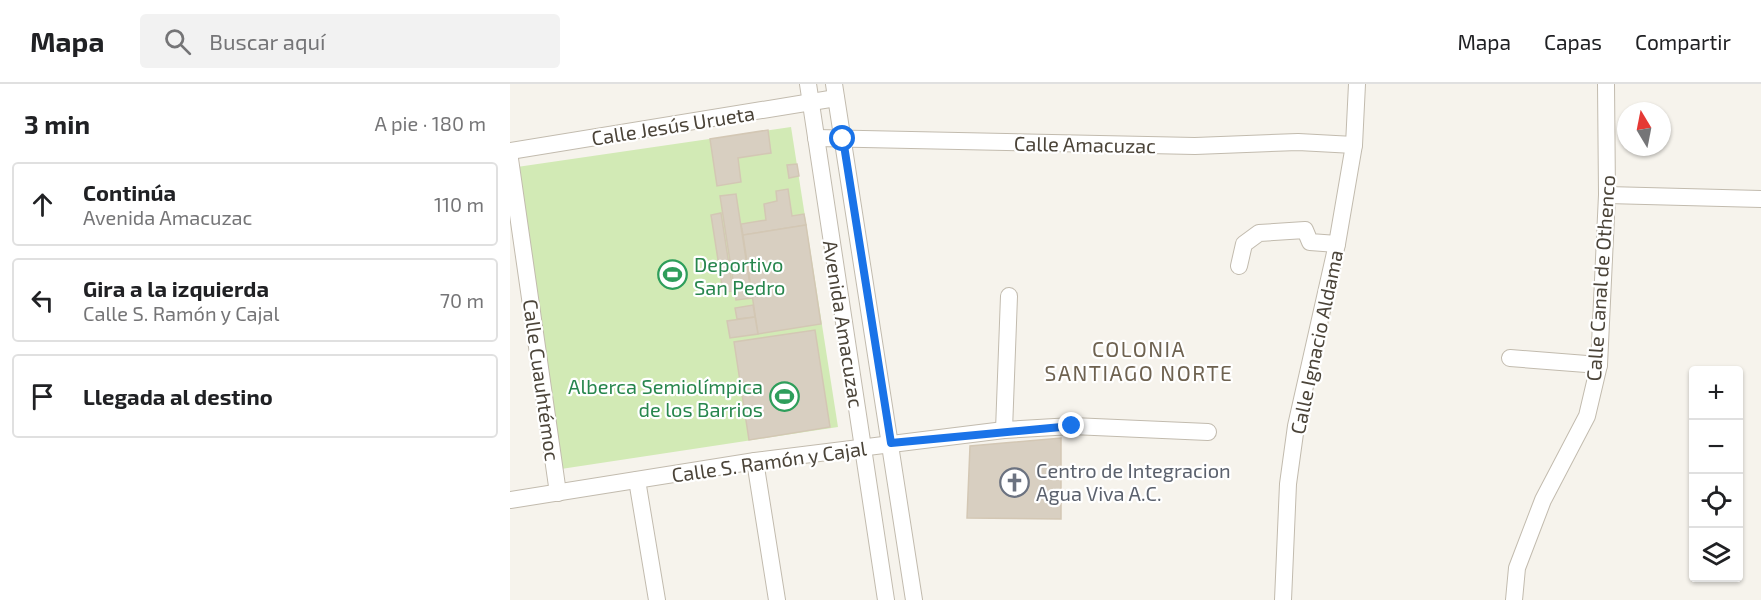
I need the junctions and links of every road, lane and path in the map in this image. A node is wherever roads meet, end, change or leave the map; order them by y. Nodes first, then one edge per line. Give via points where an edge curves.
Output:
1 (808, 84) edge
2 (1357, 84) edge
3 (1606, 84) edge
4 (835, 91) edge
5 (811, 103) junction
6 (816, 138) junction
7 (843, 139) junction
8 (1354, 145) junction
9 (510, 151) edge
10 (510, 159) edge
11 (1607, 195) junction
12 (1761, 199) edge
13 (1337, 244) junction
14 (1239, 266) dead end
15 (1009, 296) dead end
16 (1510, 358) dead end
17 (1599, 365) junction
18 (1004, 430) junction
19 (1208, 432) dead end
20 (891, 443) junction
21 (863, 447) junction
22 (755, 461) junction
23 (636, 480) junction
24 (558, 493) junction
25 (510, 500) edge
26 (657, 600) edge
27 (777, 600) edge
28 (886, 600) edge
29 (914, 600) edge
30 (1283, 600) edge
31 (1514, 600) edge

1 - 5 street, Avenida Amacuzac
2 - 8 street, Calle Ignacio Aldama
3 - 11 street, Calle Canal de Othenco
4 - 5 street, Calle Jesús Urueta
4 - 7 street, Avenida Amacuzac
5 - 6 street, Avenida Amacuzac
5 - 9 street, Calle Jesús Urueta
6 - 7 street, Calle Amacuzac
6 - 21 street, Avenida Amacuzac
7 - 8 street, Calle Amacuzac
7 - 20 street, Avenida Amacuzac
8 - 13 street, Calle Ignacio Aldama
10 - 24 street, Calle Cuauhtémoc
11 - 12 street
11 - 17 street, Calle Canal de Othenco
13 - 14 street via 1310,242 1305,230 1259,233 1244,244
13 - 30 street, Calle Ignacio Aldama via 1296,426 1288,484
15 - 18 street
16 - 17 street
17 - 31 street, Calle Canal de Othenco via 1587,416 1543,500 1517,568
18 - 19 street, Calle S. Ramón y Cajal via 1072,426
18 - 20 street, Calle S. Ramón y Cajal
20 - 21 street, Calle S. Ramón y Cajal
20 - 29 street, Avenida Amacuzac
21 - 22 street, Calle S. Ramón y Cajal
21 - 28 street, Avenida Amacuzac
22 - 23 street, Calle S. Ramón y Cajal
22 - 27 street
23 - 24 street, Calle S. Ramón y Cajal
23 - 26 street
24 - 25 street, Calle S. Ramón y Cajal

